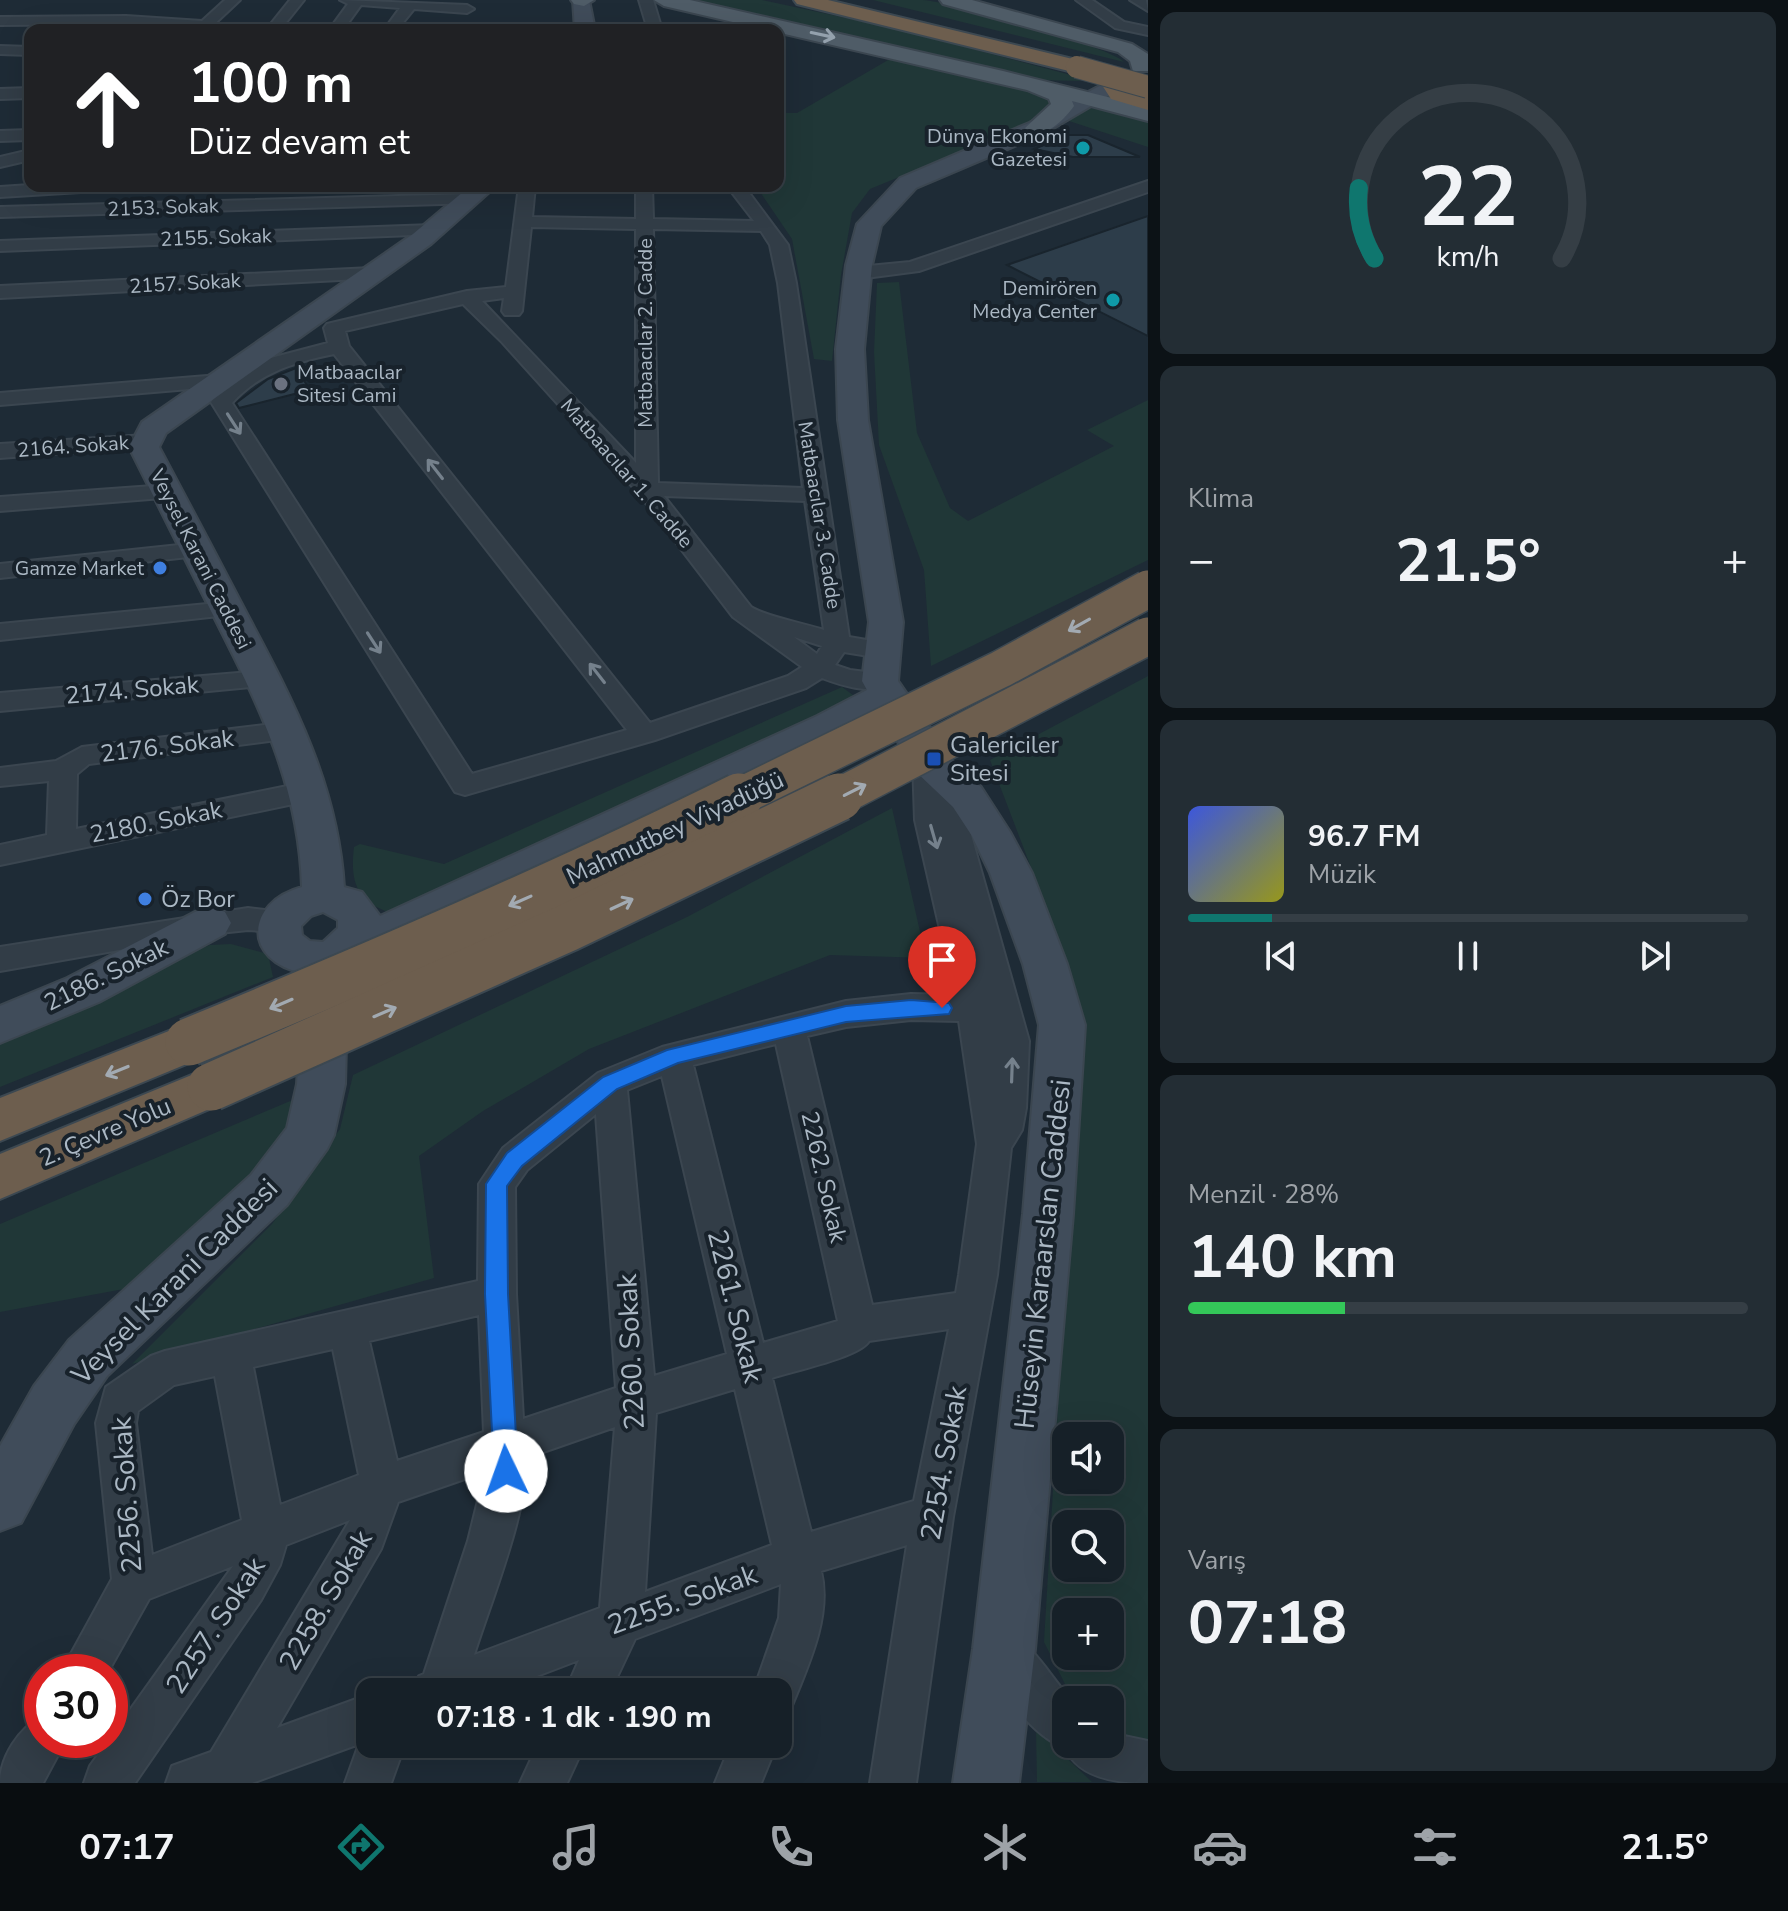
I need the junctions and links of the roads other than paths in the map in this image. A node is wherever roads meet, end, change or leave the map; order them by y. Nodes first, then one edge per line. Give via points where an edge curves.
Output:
1 (233, 0) edge
2 (297, 0) edge
3 (347, 0) edge
4 (646, 0) edge
5 (664, 0) edge
6 (804, 0) edge
7 (848, 0) edge
8 (950, 0) edge
9 (963, 0) edge
10 (983, 0) edge
11 (1083, 0) edge
12 (1137, 0) edge
13 (357, 1) edge
14 (582, 1) edge
15 (410, 5) junction
16 (470, 5) edge
17 (178, 7) dead end
18 (1148, 7) edge
19 (1032, 15) junction
20 (0, 21) edge
21 (160, 21) junction
22 (181, 24) edge
23 (205, 24) edge
24 (278, 24) edge
25 (340, 24) edge
26 (394, 24) edge
27 (457, 24) edge
28 (584, 24) edge
29 (653, 24) edge
30 (770, 24) edge
31 (784, 27) edge
32 (1148, 31) edge
33 (24, 40) edge
34 (0, 41) edge
35 (1148, 43) edge
36 (0, 50) edge
37 (24, 51) edge
38 (1084, 64) junction
39 (1146, 73) edge
40 (1003, 77) junction
41 (1025, 83) junction
42 (1113, 85) junction
43 (24, 93) edge
44 (0, 94) edge
45 (1084, 103) junction
46 (1141, 108) edge
47 (1037, 128) junction
48 (24, 135) edge
49 (0, 136) edge
50 (24, 154) edge
51 (0, 155) edge
52 (24, 156) edge
53 (0, 162) edge
54 (1148, 186) edge
55 (24, 191) edge
56 (0, 192) edge
57 (477, 192) edge
58 (527, 192) edge
59 (644, 192) edge
60 (740, 192) edge
61 (0, 212) edge
62 (525, 222) junction
63 (644, 224) junction
64 (767, 226) junction
65 (432, 230) junction
66 (0, 246) edge
67 (858, 273) junction
68 (371, 274) junction
69 (516, 291) junction
70 (0, 292) edge
71 (467, 297) junction
72 (508, 337) junction
73 (339, 347) junction
74 (219, 381) junction
75 (0, 399) edge
76 (147, 441) junction
77 (0, 451) edge
78 (647, 489) junction
79 (167, 492) junction
80 (815, 495) junction
81 (0, 504) edge
82 (198, 550) junction
83 (0, 571) edge
84 (1137, 593) edge
85 (228, 609) junction
86 (742, 612) junction
87 (0, 632) edge
88 (1148, 636) edge
89 (837, 643) junction
90 (881, 650) junction
91 (820, 668) junction
92 (263, 679) junction
93 (883, 688) junction
94 (0, 702) edge
95 (290, 731) junction
96 (645, 734) junction
97 (927, 761) junction
98 (63, 770) junction
99 (0, 777) edge
100 (312, 791) junction
101 (61, 841) junction
102 (0, 855) edge
103 (323, 897) junction
104 (280, 921) junction
105 (210, 923) junction
106 (342, 948) junction
107 (0, 959) edge
108 (990, 1010) junction
109 (0, 1025) edge
110 (789, 1029) junction
111 (674, 1056) junction
112 (610, 1083) junction
113 (211, 1087) joint
114 (0, 1120) edge
115 (0, 1177) edge
116 (497, 1294) junction
117 (972, 1308) junction
118 (858, 1325) junction
119 (347, 1326) junction
120 (231, 1355) junction
121 (752, 1367) junction
122 (637, 1400) junction
123 (505, 1447) junction
124 (382, 1487) junction
125 (0, 1502) edge
126 (932, 1517) junction
127 (265, 1534) junction
128 (797, 1557) junction
129 (134, 1583) junction
130 (621, 1620) junction
131 (1004, 1649) junction
132 (93, 1654) edge
133 (442, 1678) edge
134 (472, 1678) edge
135 (594, 1678) edge
136 (780, 1678) edge
137 (1052, 1711) edge
138 (356, 1722) edge
139 (32, 1758) edge
140 (377, 1758) edge
141 (555, 1758) edge
142 (748, 1758) edge
143 (1113, 1758) edge
144 (1148, 1764) edge
145 (200, 1779) edge
146 (17, 1783) edge
147 (107, 1783) edge
148 (368, 1783) edge
149 (543, 1783) edge
150 (738, 1783) edge
151 (893, 1783) edge
152 (986, 1783) edge

1 - 23 street
2 - 24 street
3 - 13 street
4 - 29 street
5 -> 30 main road
6 - 38 highway
7 - 38 highway
8 - 39 main road via 1125,48 1141,59
9 - 19 main road
10 - 19 main road
11 - 32 street via 1120,25
12 - 18 street
13 - 15 street
13 - 25 street
14 - 28 main road
15 - 16 street
15 - 26 street
16 - 27 street
17 - 21 street
19 - 35 main road
20 - 21 street via 92,15
21 - 22 street
31 -> 40 main road
33 - 34 street
36 - 37 street
38 - 39 highway, bridge
39 - 42 main road
40 - 41 main road
40 - 42 main road via 1064,87
41 - 45 main road
41 - 47 main road via 1062,99 1063,106
42 - 45 main road
42 - 46 highway
43 - 44 street
45 - 46 main road
45 - 47 main road
47 - 67 main road via 908,183 869,224
48 - 49 street
50 - 51 street
52 - 53 street
54 - 67 street via 913,267
55 - 56 street
57 - 61 street, 2153. Sokak
57 - 65 main road, Veysel Karani Caddesi
58 - 62 street
59 - 63 street, Matbaacılar 2. Cadde
60 - 64 street, Matbaacılar 3. Cadde
62 - 63 street, Matbaacılar 2. Cadde
62 - 69 street
63 - 64 street, Matbaacılar 2. Cadde
63 - 78 street, Matbaacılar 2. Cadde
64 - 80 street, Matbaacılar 3. Cadde via 779,245 787,283
65 - 66 street, 2155. Sokak
65 - 68 main road, Veysel Karani Caddesi
67 - 90 main road via 850,349 853,420 886,622
68 - 70 street, 2157. Sokak
68 - 74 main road, Veysel Karani Caddesi
69 - 71 street
69 - 72 street
71 - 72 street, Matbaacılar 1. Cadde
71 - 73 street via 334,328
72 - 78 street, Matbaacılar 1. Cadde
96 -> 73 street
73 -> 96 street, Matbaacılar 3. Cadde via 276,360 221,402 465,785
74 - 75 street
74 - 76 main road, Veysel Karani Caddesi via 153,428
76 - 77 street, 2164. Sokak
76 - 79 main road, Veysel Karani Caddesi via 144,447
78 - 80 street
78 - 86 street, Matbaacılar 1. Cadde
79 - 81 street
79 - 82 main road, Veysel Karani Caddesi
80 - 89 street, Matbaacılar 3. Cadde
82 - 83 street
82 - 85 main road, Veysel Karani Caddesi
84 -> 114 highway, Mahmutbey Viyadüğü, bridge via 987,676 620,856 441,937
85 - 87 street
85 - 92 main road, Veysel Karani Caddesi
86 - 89 street
86 - 91 street, Matbaacılar 1. Cadde
113 -> 88 highway, Mahmutbey Viyadüğü, bridge via 452,984 703,866
89 - 90 street
89 - 91 street, Matbaacılar 3. Cadde
90 - 93 main road
91 - 93 street, Matbaacılar 1. Cadde
91 - 96 street, Matbaacılar 3. Cadde via 797,682
92 - 94 street, 2174. Sokak
92 - 95 main road, Veysel Karani Caddesi
93 - 97 main road, Hüseyin Karaarslan Caddesi
93 - 106 main road via 830,725
95 - 98 street, 2176. Sokak via 82,756
95 - 100 main road, Veysel Karani Caddesi
97 - 108 street, 2254. Sokak via 948,803
97 - 131 main road, Hüseyin Karaarslan Caddesi via 967,797 1011,873 1062,1025
98 - 99 street, 2176. Sokak
98 - 101 street
100 - 101 street, 2180. Sokak
100 - 103 main road, Veysel Karani Caddesi
101 - 102 street, 2180. Sokak
103 - 104 main road via 297,904
103 - 106 main road via 337,898 361,918
104 - 105 street
104 - 106 main road via 280,942 288,950 312,959
105 - 107 street
105 - 109 main road, 2186. Sokak via 83,990
106 - 125 main road, Veysel Karani Caddesi via 310,1135 269,1190 88,1358 54,1405
108 - 110 street via 911,1007 846,1014
108 - 117 street, 2254. Sokak via 1013,1041 1013,1072 1005,1130 994,1144
110 - 111 street
110 - 118 street, 2262. Sokak
111 - 112 street
111 - 121 street, 2261. Sokak
112 - 116 street via 515,1159 497,1184
112 - 122 street, 2260. Sokak
113 - 115 highway, 2. Çevre Yolu
116 - 119 street
116 - 123 street
117 - 118 street
117 - 126 street, 2254. Sokak
118 - 121 street via 852,1335
119 - 120 street
119 - 124 street
120 - 127 street, 2257. Sokak
120 - 129 street, 2256. Sokak via 165,1369 120,1400 116,1423
121 - 122 street
121 - 128 street, 2261. Sokak
122 - 123 street
122 - 130 street, 2260. Sokak
123 - 124 street
123 - 133 street via 506,1471 489,1541
124 - 127 street
124 - 145 street, 2258. Sokak via 366,1534
126 - 128 street, 2255. Sokak
126 - 151 street, 2254. Sokak
127 - 129 street
127 - 147 street, 2257. Sokak via 265,1550 246,1585
128 - 130 street, 2255. Sokak
128 - 136 street, 2261. Sokak via 804,1589 801,1618
129 - 132 street, 2256. Sokak
130 - 134 street, 2255. Sokak
130 - 135 street
131 - 137 street
131 - 152 main road, Hüseyin Karaarslan Caddesi
138 - 145 street
139 - 146 street
140 - 148 street
141 - 149 street
142 - 150 street
143 - 144 street

